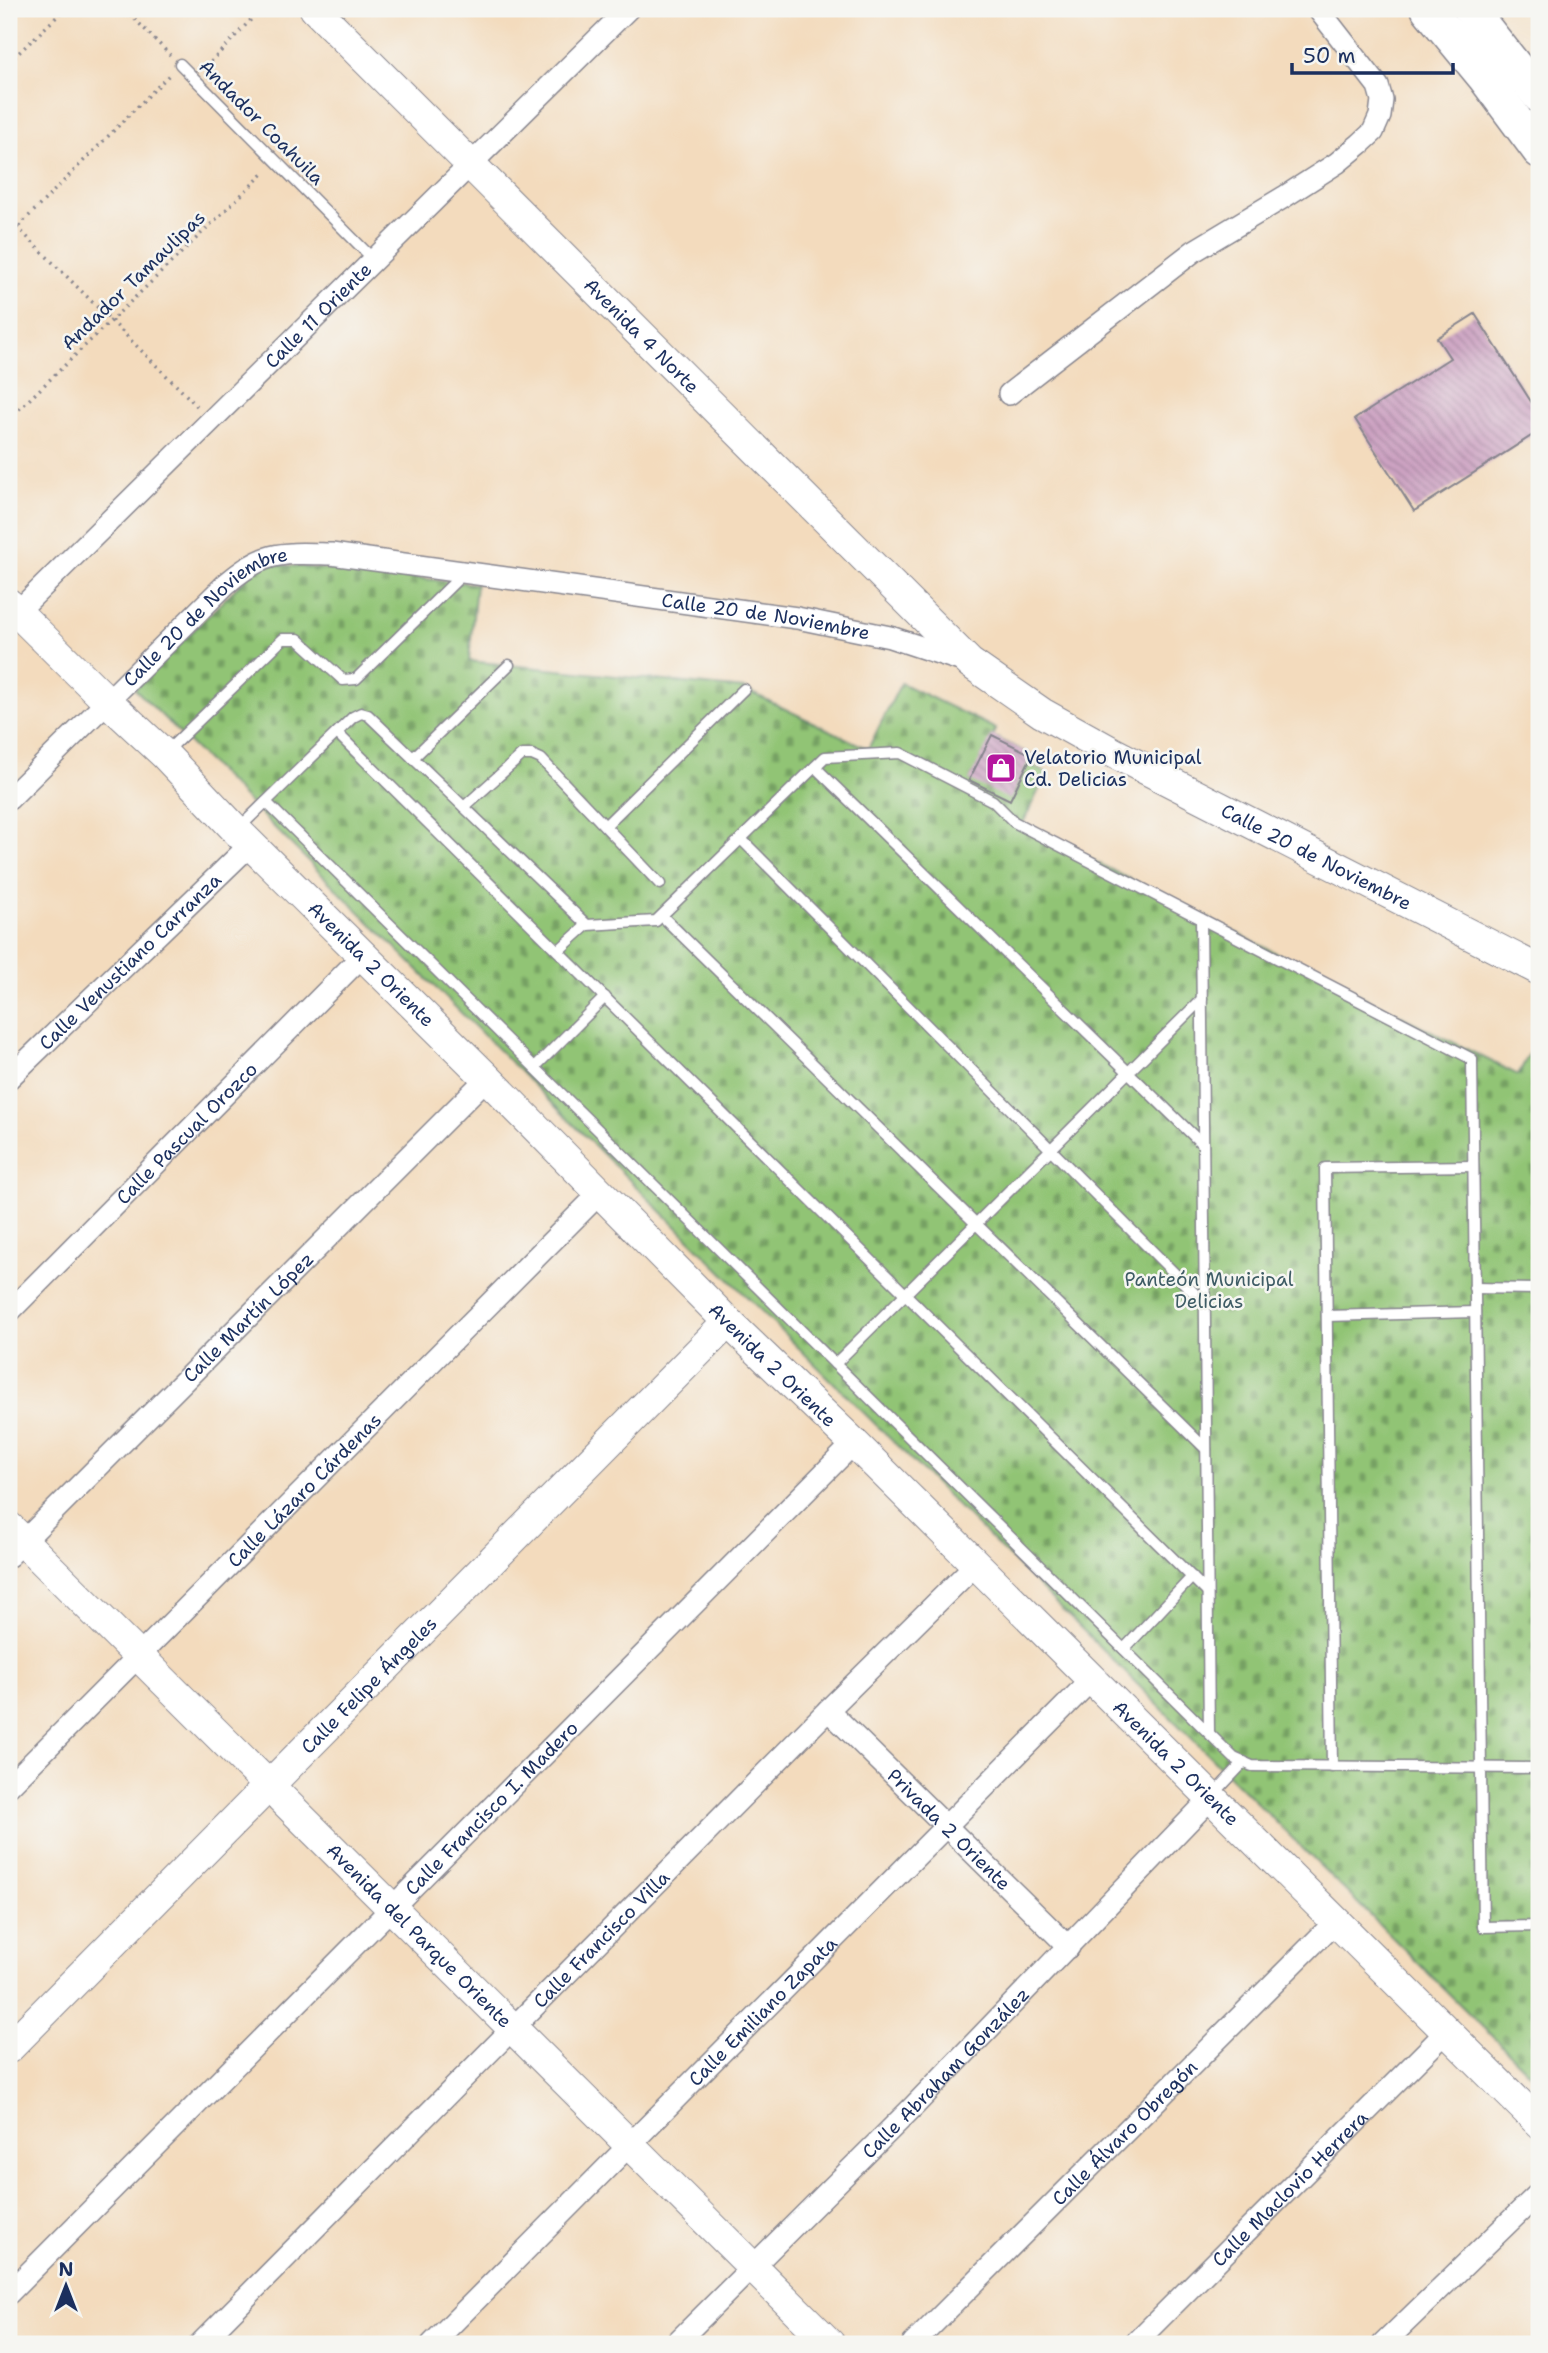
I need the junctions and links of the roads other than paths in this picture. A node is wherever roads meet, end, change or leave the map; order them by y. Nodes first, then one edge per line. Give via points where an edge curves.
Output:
1 (628, 9) edge
2 (1318, 9) edge
3 (1428, 9) edge
4 (1470, 9) edge
5 (325, 12) edge
6 (180, 64) road end
7 (1539, 96) edge
8 (1539, 151) edge
9 (472, 165) junction
10 (375, 261) junction
11 (1009, 394) dead end
12 (464, 573) junction
13 (11, 612) edge
14 (970, 663) junction
15 (509, 665) dead end
16 (744, 689) dead end
17 (107, 701) junction
18 (337, 733) junction
19 (164, 754) junction
20 (414, 758) junction
21 (815, 767) junction
22 (9, 799) edge
23 (266, 802) junction
24 (464, 807) junction
25 (606, 826) junction
26 (243, 837) junction
27 (741, 839) junction
28 (660, 884) dead end
29 (662, 916) junction
30 (1201, 919) junction
31 (587, 925) junction
32 (558, 951) junction
33 (363, 955) junction
34 (1539, 970) edge
35 (605, 997) junction
36 (1202, 999) junction
37 (535, 1067) junction
38 (1128, 1072) junction
39 (9, 1078) edge
40 (487, 1078) junction
41 (1203, 1145) junction
42 (1051, 1149) junction
43 (1473, 1166) junction
44 (600, 1193) junction
45 (976, 1223) junction
46 (1474, 1288) junction
47 (1539, 1289) edge
48 (905, 1294) junction
49 (1205, 1304) junction
50 (9, 1312) edge
51 (1475, 1312) junction
52 (1327, 1316) junction
53 (728, 1322) junction
54 (835, 1364) junction
55 (854, 1443) junction
56 (1206, 1449) junction
57 (14, 1542) edge
58 (976, 1564) junction
59 (1192, 1577) junction
60 (1207, 1592) junction
61 (1124, 1649) junction
62 (138, 1655) junction
63 (1092, 1679) junction
64 (828, 1710) junction
65 (1209, 1733) junction
66 (1244, 1762) junction
67 (1332, 1767) junction
68 (1481, 1767) junction
69 (1539, 1768) edge
70 (9, 1786) edge
71 (268, 1787) junction
72 (1211, 1798) junction
73 (945, 1826) junction
74 (391, 1909) junction
75 (1335, 1922) junction
76 (1539, 1926) edge
77 (1069, 1947) junction
78 (511, 2029) junction
79 (1447, 2031) junction
80 (9, 2048) edge
81 (1539, 2123) edge
82 (629, 2146) junction
83 (1539, 2193) edge
84 (752, 2265) junction
85 (9, 2293) edge
86 (200, 2344) edge
87 (432, 2344) edge
88 (675, 2344) edge
89 (830, 2344) edge
90 (913, 2344) edge
91 (1135, 2344) edge
92 (1383, 2344) edge

1 - 9 street, Calle 11 Oriente
2 - 11 street via 1378,86 1382,100 1373,132 1326,170 1194,251
3 - 8 main road
4 - 7 main road
5 - 9 street, Avenida 4 Norte
6 - 10 lane, Andador Coahuila
9 - 10 street, Calle 11 Oriente
9 - 14 street, Avenida 4 Norte
10 - 13 street, Calle 11 Oriente
12 - 14 street, Calle 20 de Noviembre via 797,618 890,637
12 - 17 street, Calle 20 de Noviembre via 331,554 272,556 257,561 226,584
12 - 19 lane via 356,679 343,680 298,639 283,639
13 - 17 street, Avenida 2 Oriente
14 - 34 street, Calle 20 de Noviembre via 1042,713 1114,754
15 - 20 lane
16 - 25 lane
17 - 19 street, Avenida 2 Oriente
17 - 22 street, Calle 20 de Noviembre
18 - 20 lane via 353,717 368,715
18 - 23 lane
18 - 32 lane
19 - 26 street, Avenida 2 Oriente
20 - 24 lane
21 - 27 lane
21 - 30 lane via 825,757 900,753 993,801 1014,822
21 - 38 lane
23 - 26 lane
23 - 37 lane
24 - 25 lane via 522,755 532,755
24 - 31 lane
25 - 28 lane
26 - 33 street, Avenida 2 Oriente
26 - 39 street, Calle Venustiano Carranza
27 - 29 lane
27 - 42 lane
29 - 31 lane via 656,921
29 - 45 lane
30 - 36 lane
30 - 43 lane via 1472,1059
31 - 32 lane
32 - 35 lane
33 - 40 street, Avenida 2 Oriente
33 - 50 street, Calle Pascual Orozco
35 - 37 lane
35 - 48 lane
36 - 38 lane
36 - 41 lane
37 - 54 lane
38 - 41 lane
38 - 42 lane
40 - 44 street, Avenida 2 Oriente
40 - 57 street, Calle Martín López
41 - 49 lane
42 - 45 lane
42 - 49 lane
43 - 46 lane
43 - 52 lane via 1325,1168
44 - 53 street, Avenida 2 Oriente
44 - 62 street, Calle Lázaro Cárdenas
45 - 48 lane
45 - 56 lane
46 - 47 lane
46 - 51 lane
48 - 54 lane
48 - 59 lane
49 - 56 lane
51 - 52 lane
51 - 68 lane
52 - 67 lane
53 - 55 street, Avenida 2 Oriente
53 - 71 street, Calle Felipe Ángeles
54 - 61 lane
55 - 58 street, Avenida 2 Oriente
55 - 74 street, Calle Francisco I. Madero
56 - 60 lane
57 - 62 street, Avenida del Parque Oriente
58 - 63 street, Avenida 2 Oriente
58 - 64 street, Calle Francisco Villa
59 - 60 lane
59 - 61 lane
60 - 65 lane
61 - 65 lane
62 - 70 street, Calle Lázaro Cárdenas
62 - 71 street, Avenida del Parque Oriente
63 - 72 street, Avenida 2 Oriente
63 - 73 street, Calle Emiliano Zapata
64 - 73 street, Privada 2 Oriente
64 - 78 street, Calle Francisco Villa
65 - 66 lane
66 - 67 lane via 1252,1766
66 - 72 lane
67 - 68 lane
68 - 69 lane
68 - 76 lane via 1483,1927
71 - 74 street, Avenida del Parque Oriente
71 - 80 street, Calle Felipe Ángeles
72 - 75 street, Avenida 2 Oriente
72 - 77 street, Calle Abraham González
73 - 77 street, Privada 2 Oriente
73 - 82 street, Calle Emiliano Zapata
74 - 78 street, Avenida del Parque Oriente
74 - 85 street, Calle Francisco I. Madero
75 - 79 street, Avenida 2 Oriente
75 - 90 street, Calle Álvaro Obregón
77 - 84 street, Calle Abraham González
78 - 82 street, Avenida del Parque Oriente
78 - 86 street, Calle Francisco Villa
79 - 81 street, Avenida 2 Oriente
79 - 91 street, Calle Maclovio Herrera
82 - 84 street, Avenida del Parque Oriente
82 - 87 street, Calle Emiliano Zapata
83 - 92 street
84 - 88 street, Calle Abraham González
84 - 89 street, Avenida del Parque Oriente

